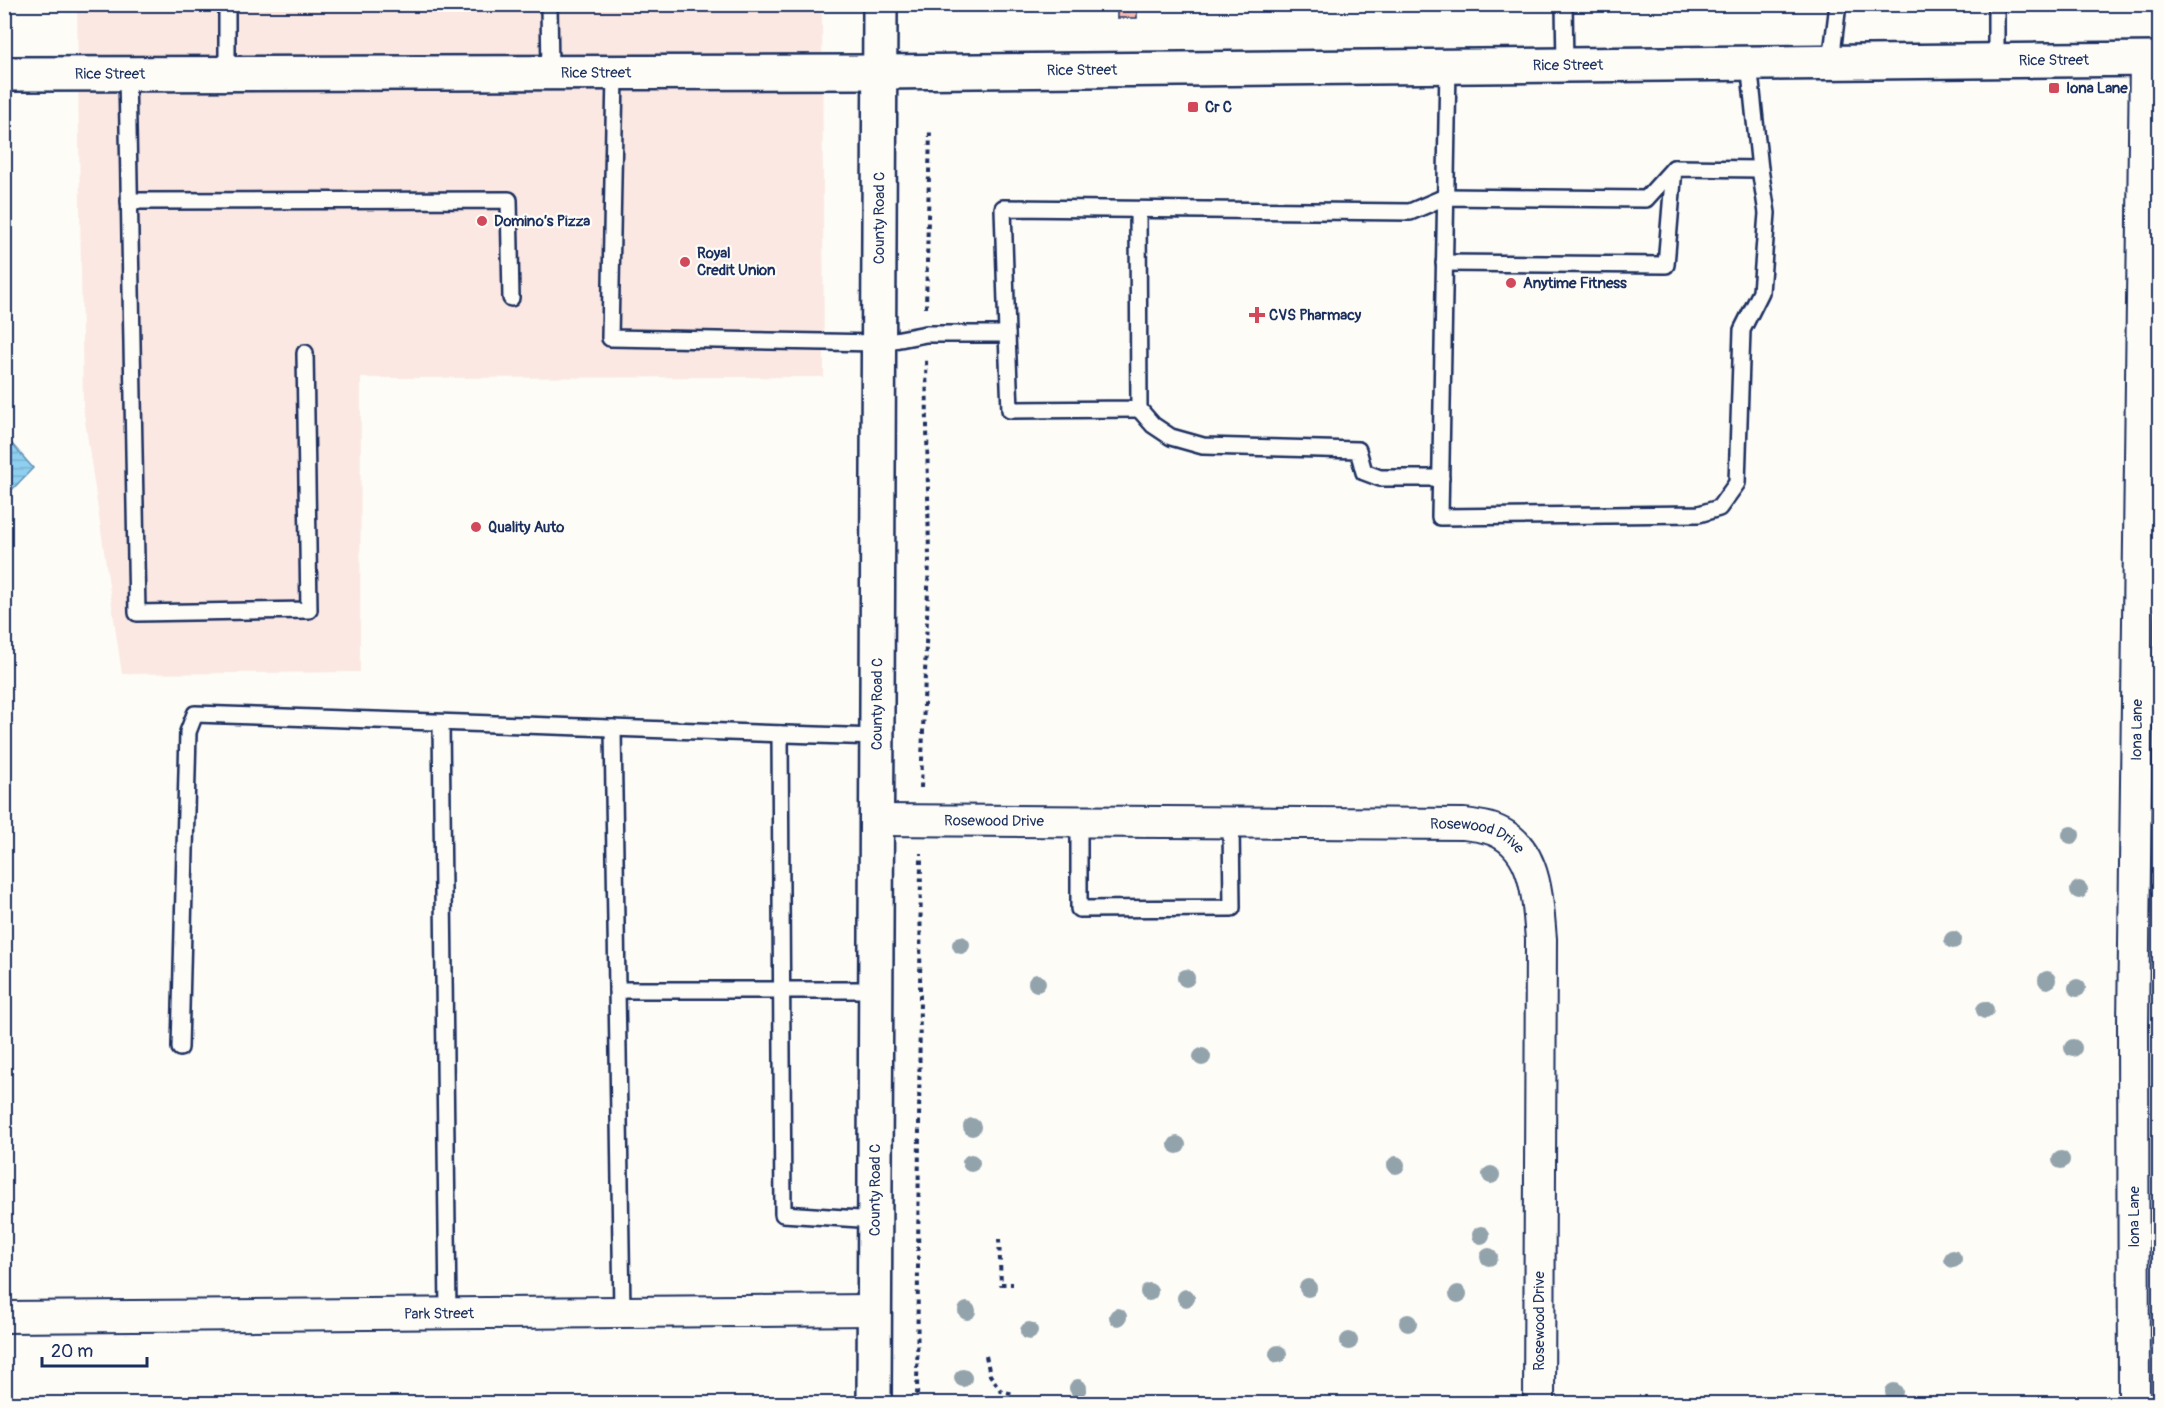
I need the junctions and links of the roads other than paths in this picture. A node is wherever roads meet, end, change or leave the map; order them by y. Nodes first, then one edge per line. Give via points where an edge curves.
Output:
1 (227, 4) edge
2 (549, 4) edge
3 (880, 4) edge
4 (1564, 4) edge
5 (1838, 4) edge
6 (1996, 4) edge
7 (2152, 59) edge
8 (1996, 61) junction
9 (1831, 62) junction
10 (1749, 63) junction
11 (1565, 65) junction
12 (1448, 66) junction
13 (882, 72) junction
14 (550, 73) junction
15 (4, 74) edge
16 (127, 74) junction
17 (227, 74) junction
18 (615, 74) junction
19 (1674, 168) junction
20 (1760, 169) junction
21 (1445, 197) junction
22 (129, 201) junction
23 (1138, 210) junction
24 (1444, 263) junction
25 (511, 298) dead end
26 (1007, 334) junction
27 (879, 343) junction
28 (305, 352) dead end
29 (1139, 410) junction
30 (1441, 478) junction
31 (441, 723) junction
32 (613, 728) junction
33 (780, 734) junction
34 (877, 737) junction
35 (876, 820) junction
36 (1079, 821) junction
37 (1231, 823) junction
38 (617, 990) junction
39 (876, 990) junction
40 (782, 991) junction
41 (180, 1048) dead end
42 (874, 1220) junction
43 (874, 1310) junction
44 (622, 1311) junction
45 (448, 1313) junction
46 (4, 1317) edge
47 (874, 1404) edge
48 (1539, 1404) edge
49 (2134, 1404) edge

1 - 17 lane
2 - 14 lane
3 - 13 main road, County Road C
4 - 11 lane
5 - 9 lane
6 - 8 lane
7 - 8 main road, Rice Street
7 - 49 street, Iona Lane via 2133,1024
8 - 9 main road, Rice Street
9 - 10 main road, Rice Street
10 - 11 main road, Rice Street
10 - 20 lane
11 - 12 main road, Rice Street
12 - 13 main road, Rice Street
12 - 21 lane
13 - 18 main road, Rice Street
13 - 27 main road, County Road C
14 - 17 main road, Rice Street
14 - 18 main road, Rice Street
15 - 16 main road, Rice Street
16 - 17 main road, Rice Street
16 - 22 lane
18 - 27 lane via 610,338
19 - 20 lane
19 - 21 lane via 1646,199
19 - 24 lane via 1666,265
20 - 30 lane via 1767,213 1761,292 1742,330 1737,483 1719,508 1699,514 1440,517
21 - 23 lane via 1410,212
21 - 24 lane
22 - 25 lane via 509,200
22 - 28 lane via 137,613 309,610
23 - 26 lane via 1003,208
23 - 29 lane
24 - 30 lane
26 - 27 lane via 926,334
26 - 29 lane via 1010,410
27 - 34 main road, County Road C
29 - 30 lane via 1171,437 1203,446 1358,450 1364,472 1380,478
31 - 32 lane
31 - 41 lane via 195,714 188,732
31 - 45 lane
32 - 33 lane
32 - 38 lane
33 - 34 lane
33 - 40 lane
34 - 35 main road, County Road C
35 - 36 street, Rosewood Drive
35 - 39 main road, County Road C
36 - 37 street, Rosewood Drive
36 - 37 lane via 1079,909 1232,908
37 - 48 street, Rosewood Drive via 1464,824 1489,828 1510,840 1527,859 1536,882 1541,939
38 - 40 lane
38 - 44 lane
39 - 40 lane
39 - 42 main road, County Road C
40 - 42 lane via 783,1214
42 - 43 main road, County Road C
43 - 44 street, Park Street
43 - 47 main road, County Road C
44 - 45 street, Park Street
45 - 46 street, Park Street

